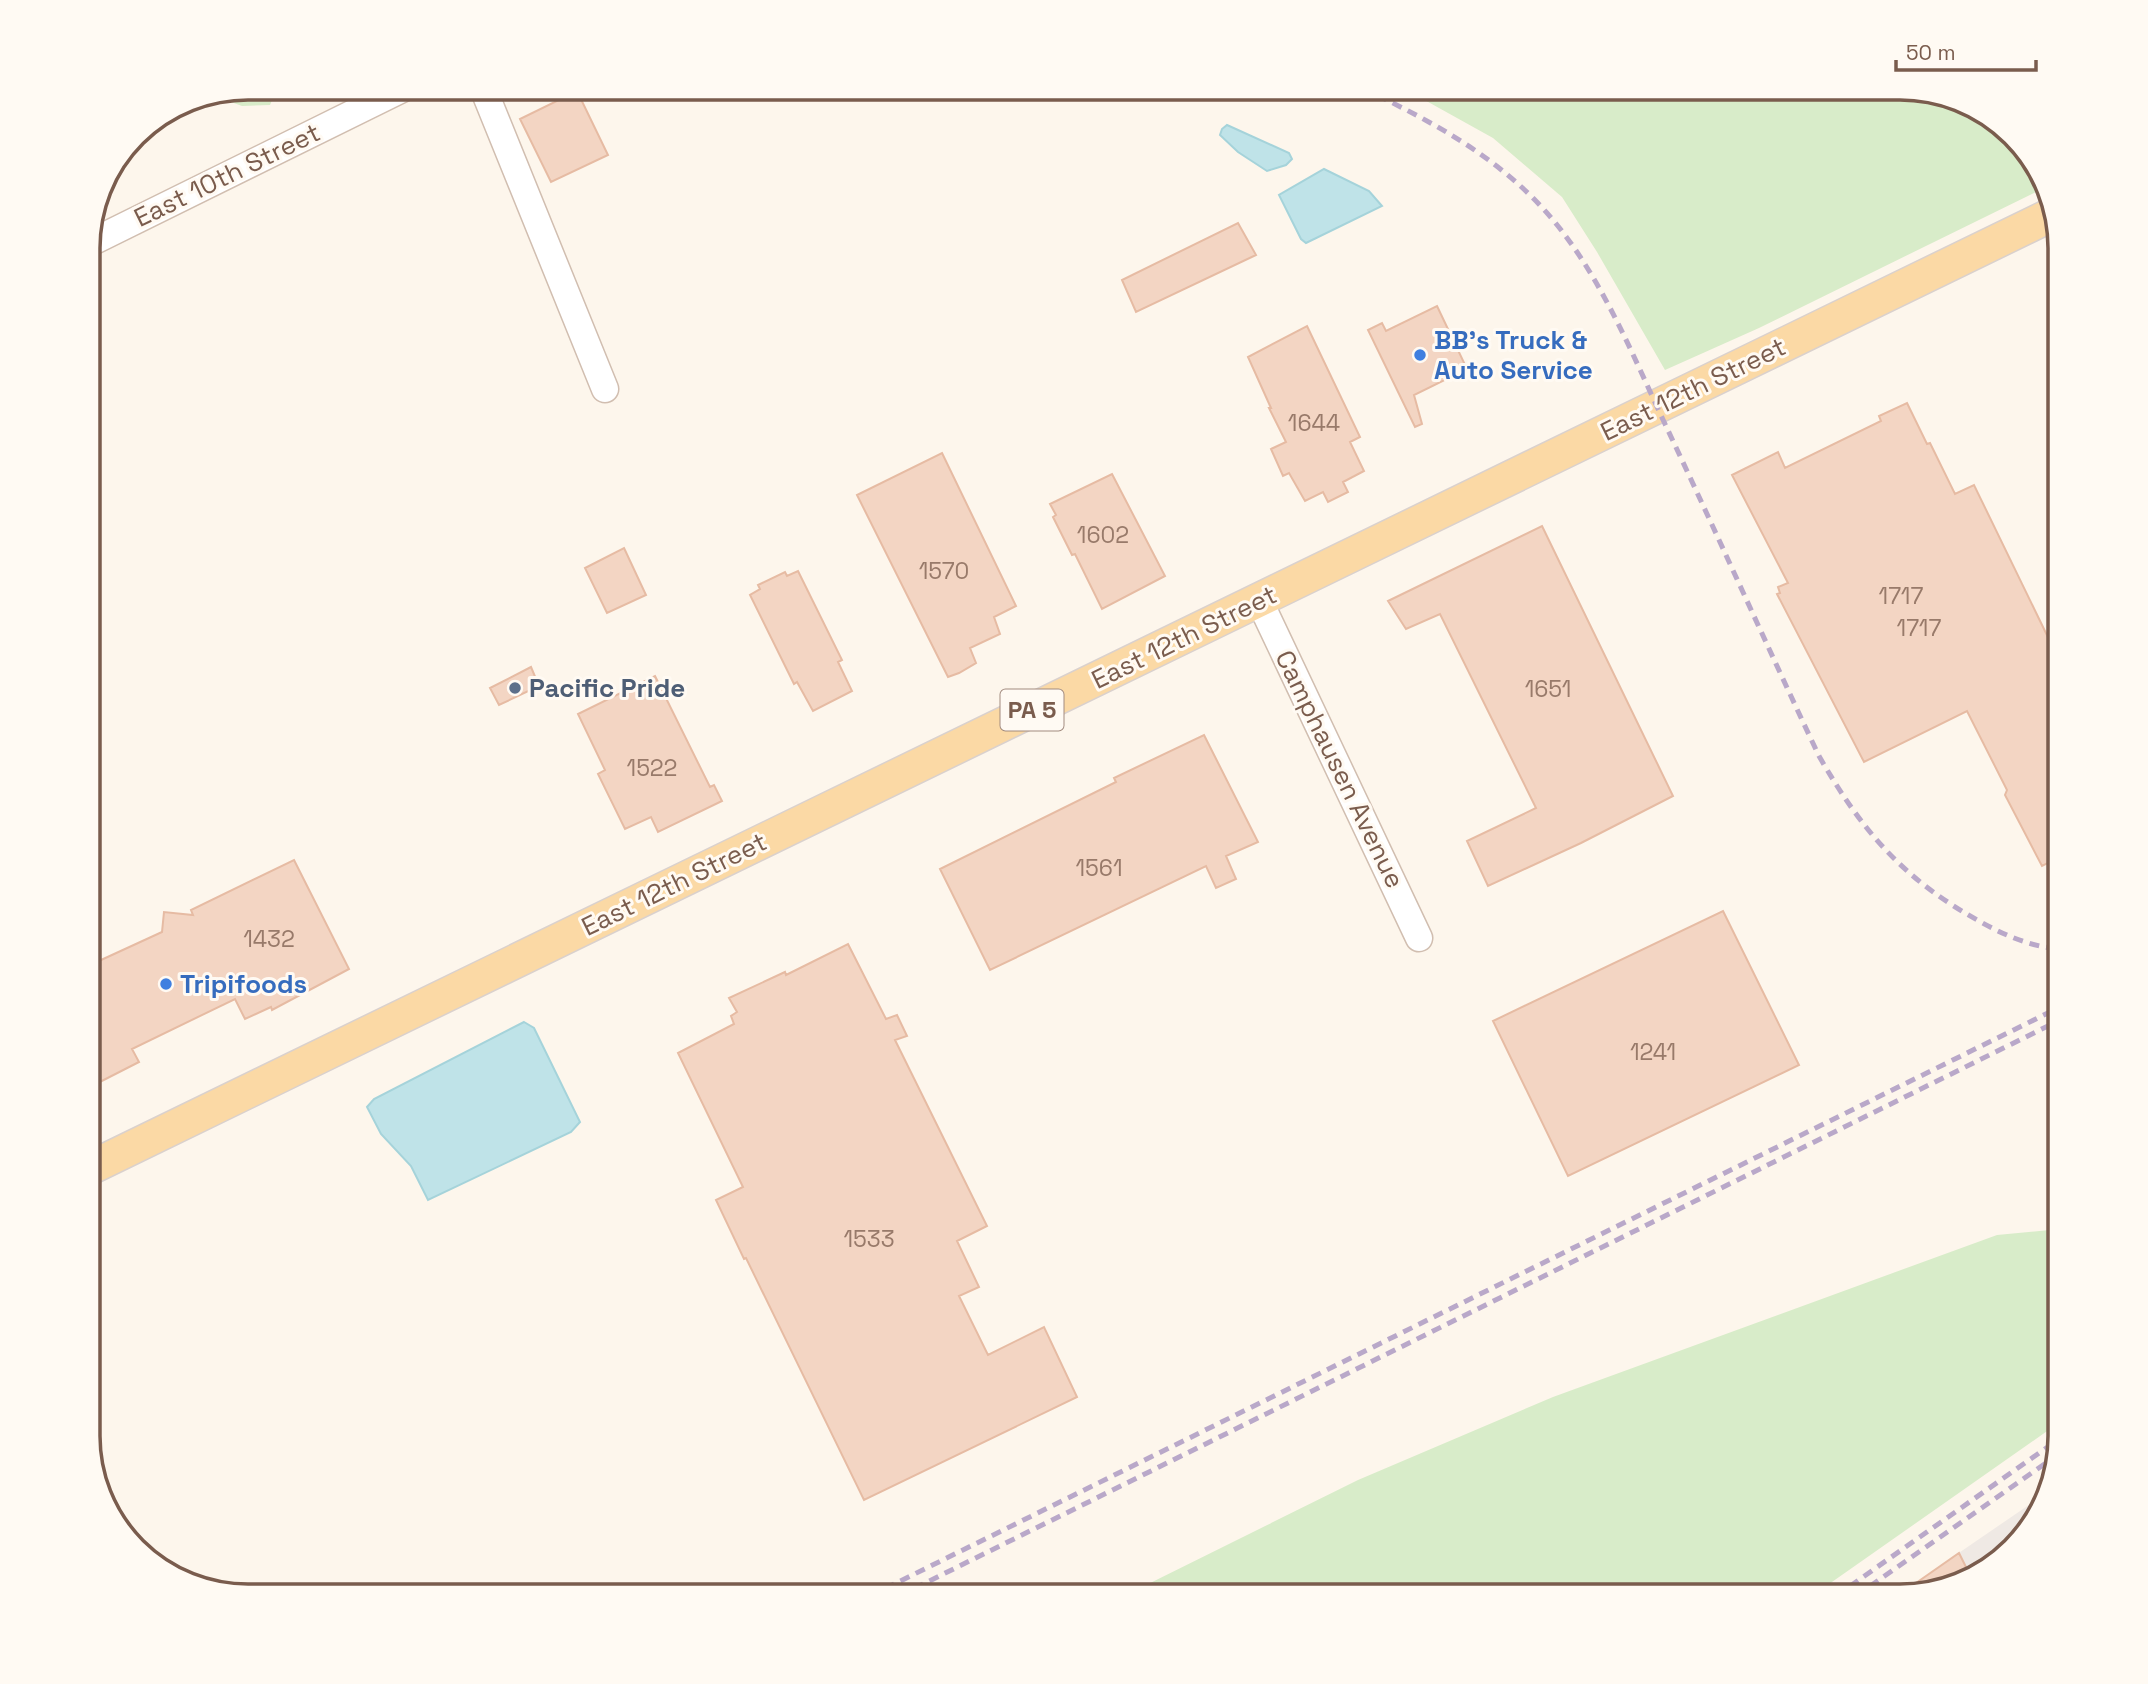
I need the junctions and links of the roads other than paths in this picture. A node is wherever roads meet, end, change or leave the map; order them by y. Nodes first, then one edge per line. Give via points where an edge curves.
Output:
1 (379, 100) edge
2 (488, 100) edge
3 (2045, 218) edge
4 (101, 231) edge
5 (605, 389) dead end
6 (1259, 600) junction
7 (1419, 938) dead end
8 (100, 1163) edge

1 - 4 street, East 10th Street
2 - 5 street
3 - 6 main road, East 12th Street / PA 5
6 - 7 street, Camphausen Avenue
6 - 8 main road, East 12th Street / PA 5

